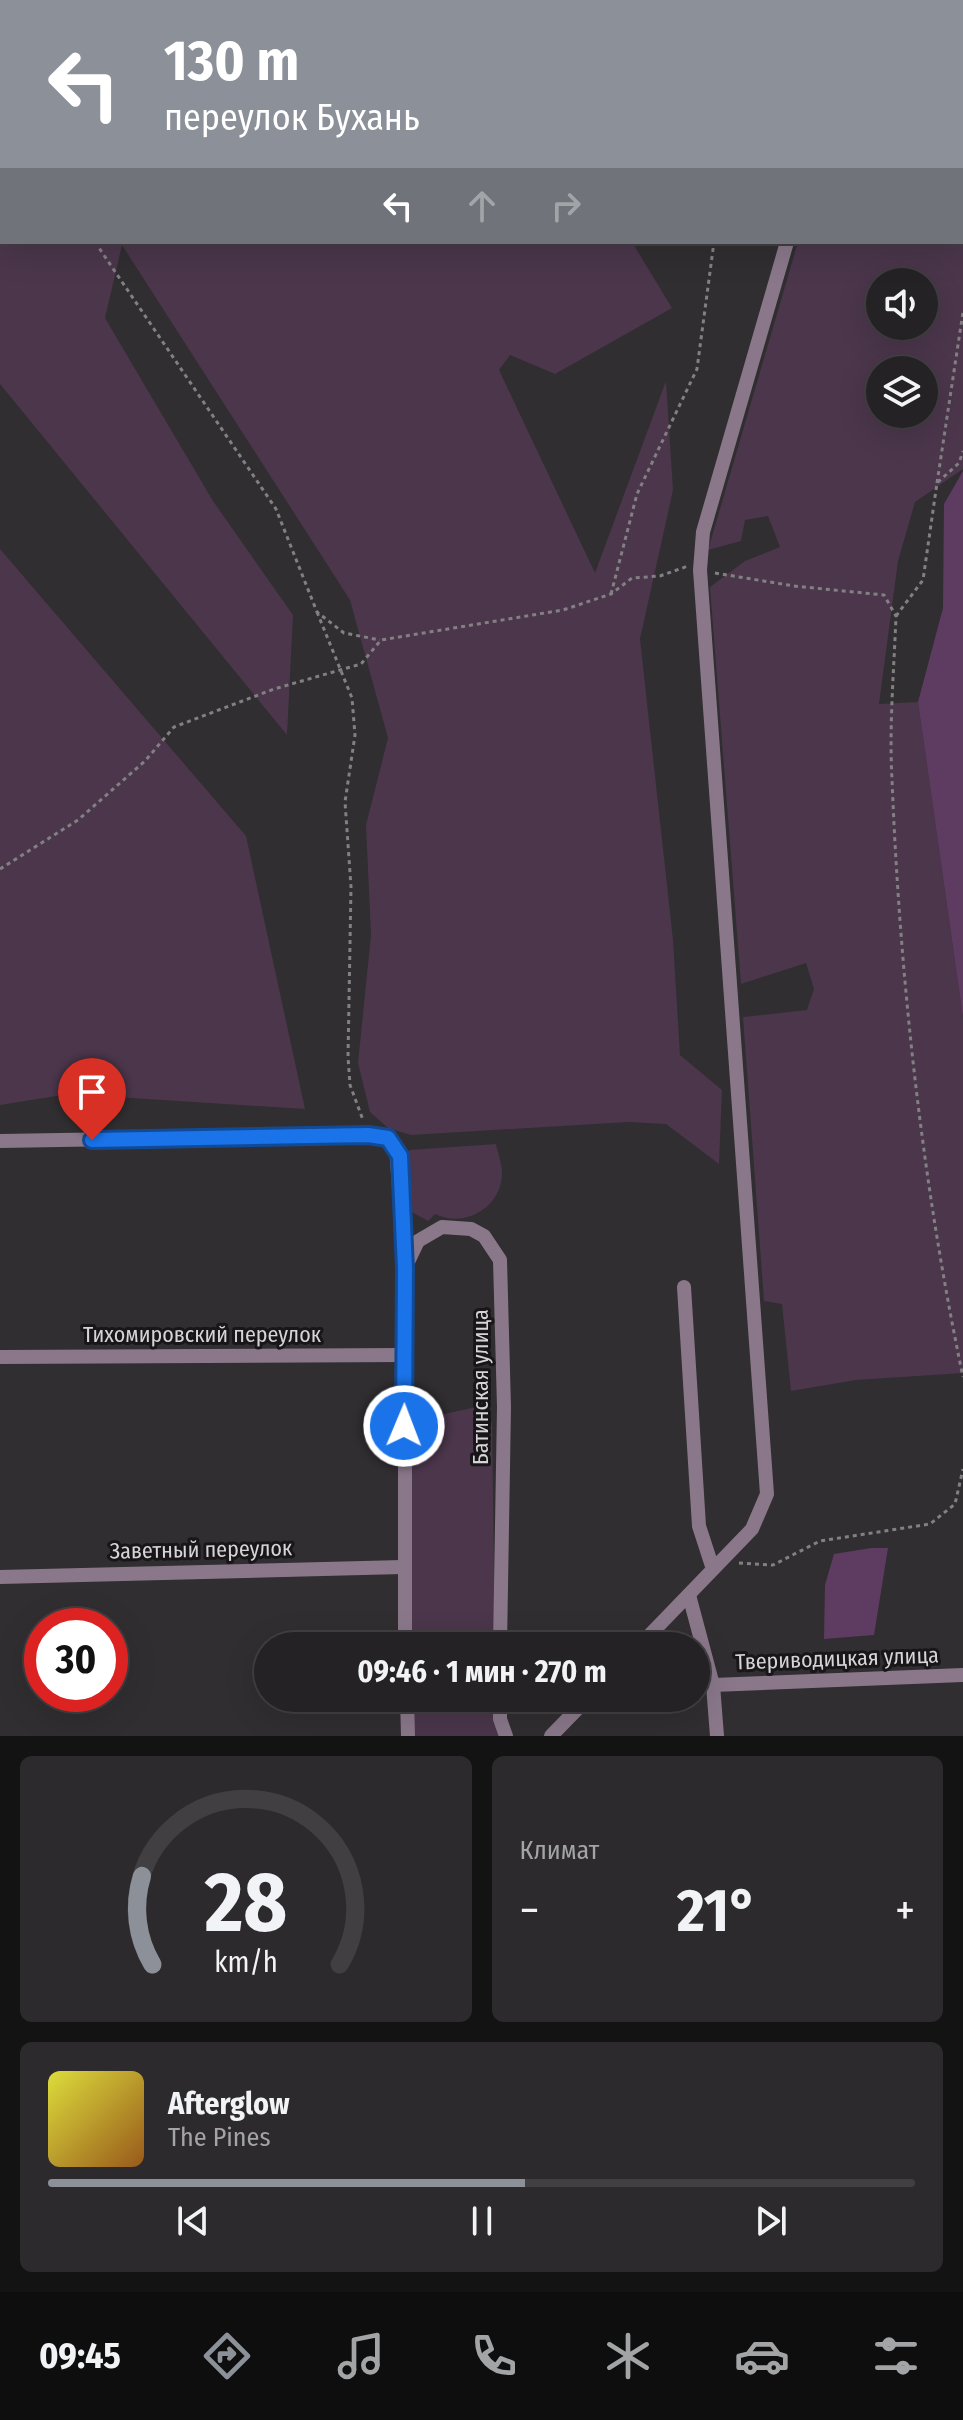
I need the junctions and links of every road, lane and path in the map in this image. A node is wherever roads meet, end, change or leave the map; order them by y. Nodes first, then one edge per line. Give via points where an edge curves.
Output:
1 (96, 244) edge
2 (714, 244) edge
3 (786, 244) edge
4 (963, 312) edge
5 (963, 451) edge
6 (937, 483) junction
7 (700, 567) junction
8 (611, 594) junction
9 (317, 612) junction
10 (896, 616) junction
11 (381, 640) junction
12 (341, 668) junction
13 (0, 869) edge
14 (368, 1135) junction
15 (0, 1141) edge
16 (405, 1269) junction
17 (684, 1287) dead end
18 (405, 1355) junction
19 (0, 1357) edge
20 (963, 1377) edge
21 (963, 1469) edge
22 (716, 1564) junction
23 (403, 1567) junction
24 (0, 1577) edge
25 (689, 1595) junction
26 (405, 1632) edge
27 (500, 1632) edge
28 (653, 1632) edge
29 (963, 1675) edge
30 (713, 1685) junction
31 (407, 1712) edge
32 (500, 1712) edge
33 (574, 1712) edge
34 (408, 1736) edge
35 (506, 1736) edge
36 (551, 1736) edge
37 (717, 1736) edge

1 - 9 path via 276,509
2 - 8 path via 697,369 637,494
3 - 7 street via 703,532
4 - 6 path
5 - 6 path via 959,463
6 - 10 path via 923,580
7 - 8 path via 632,578
7 - 10 path via 794,586 884,595
7 - 22 street via 767,1494 752,1529
8 - 11 path via 563,610
9 - 11 path via 344,633
9 - 12 path
10 - 20 path via 891,778 912,1048
11 - 12 path via 361,664
12 - 13 path via 174,727 145,761 78,820
12 - 14 path via 352,698 355,735 345,802 351,887 349,1071
14 - 15 street
14 - 16 street via 388,1138 400,1156
16 - 18 street
16 - 27 street, Батинская улица via 418,1241 442,1227 471,1229 494,1247 500,1260
17 - 22 street via 699,1526
18 - 19 street, Тихомировский переулок
18 - 23 street
21 - 22 path via 955,1504 930,1524 820,1541 773,1565
22 - 25 street
23 - 24 street, Заветный переулок
23 - 26 street
25 - 28 street
25 - 30 street
29 - 30 street, Твериводицкая улица
30 - 37 street
31 - 34 street
32 - 35 street
33 - 36 street

